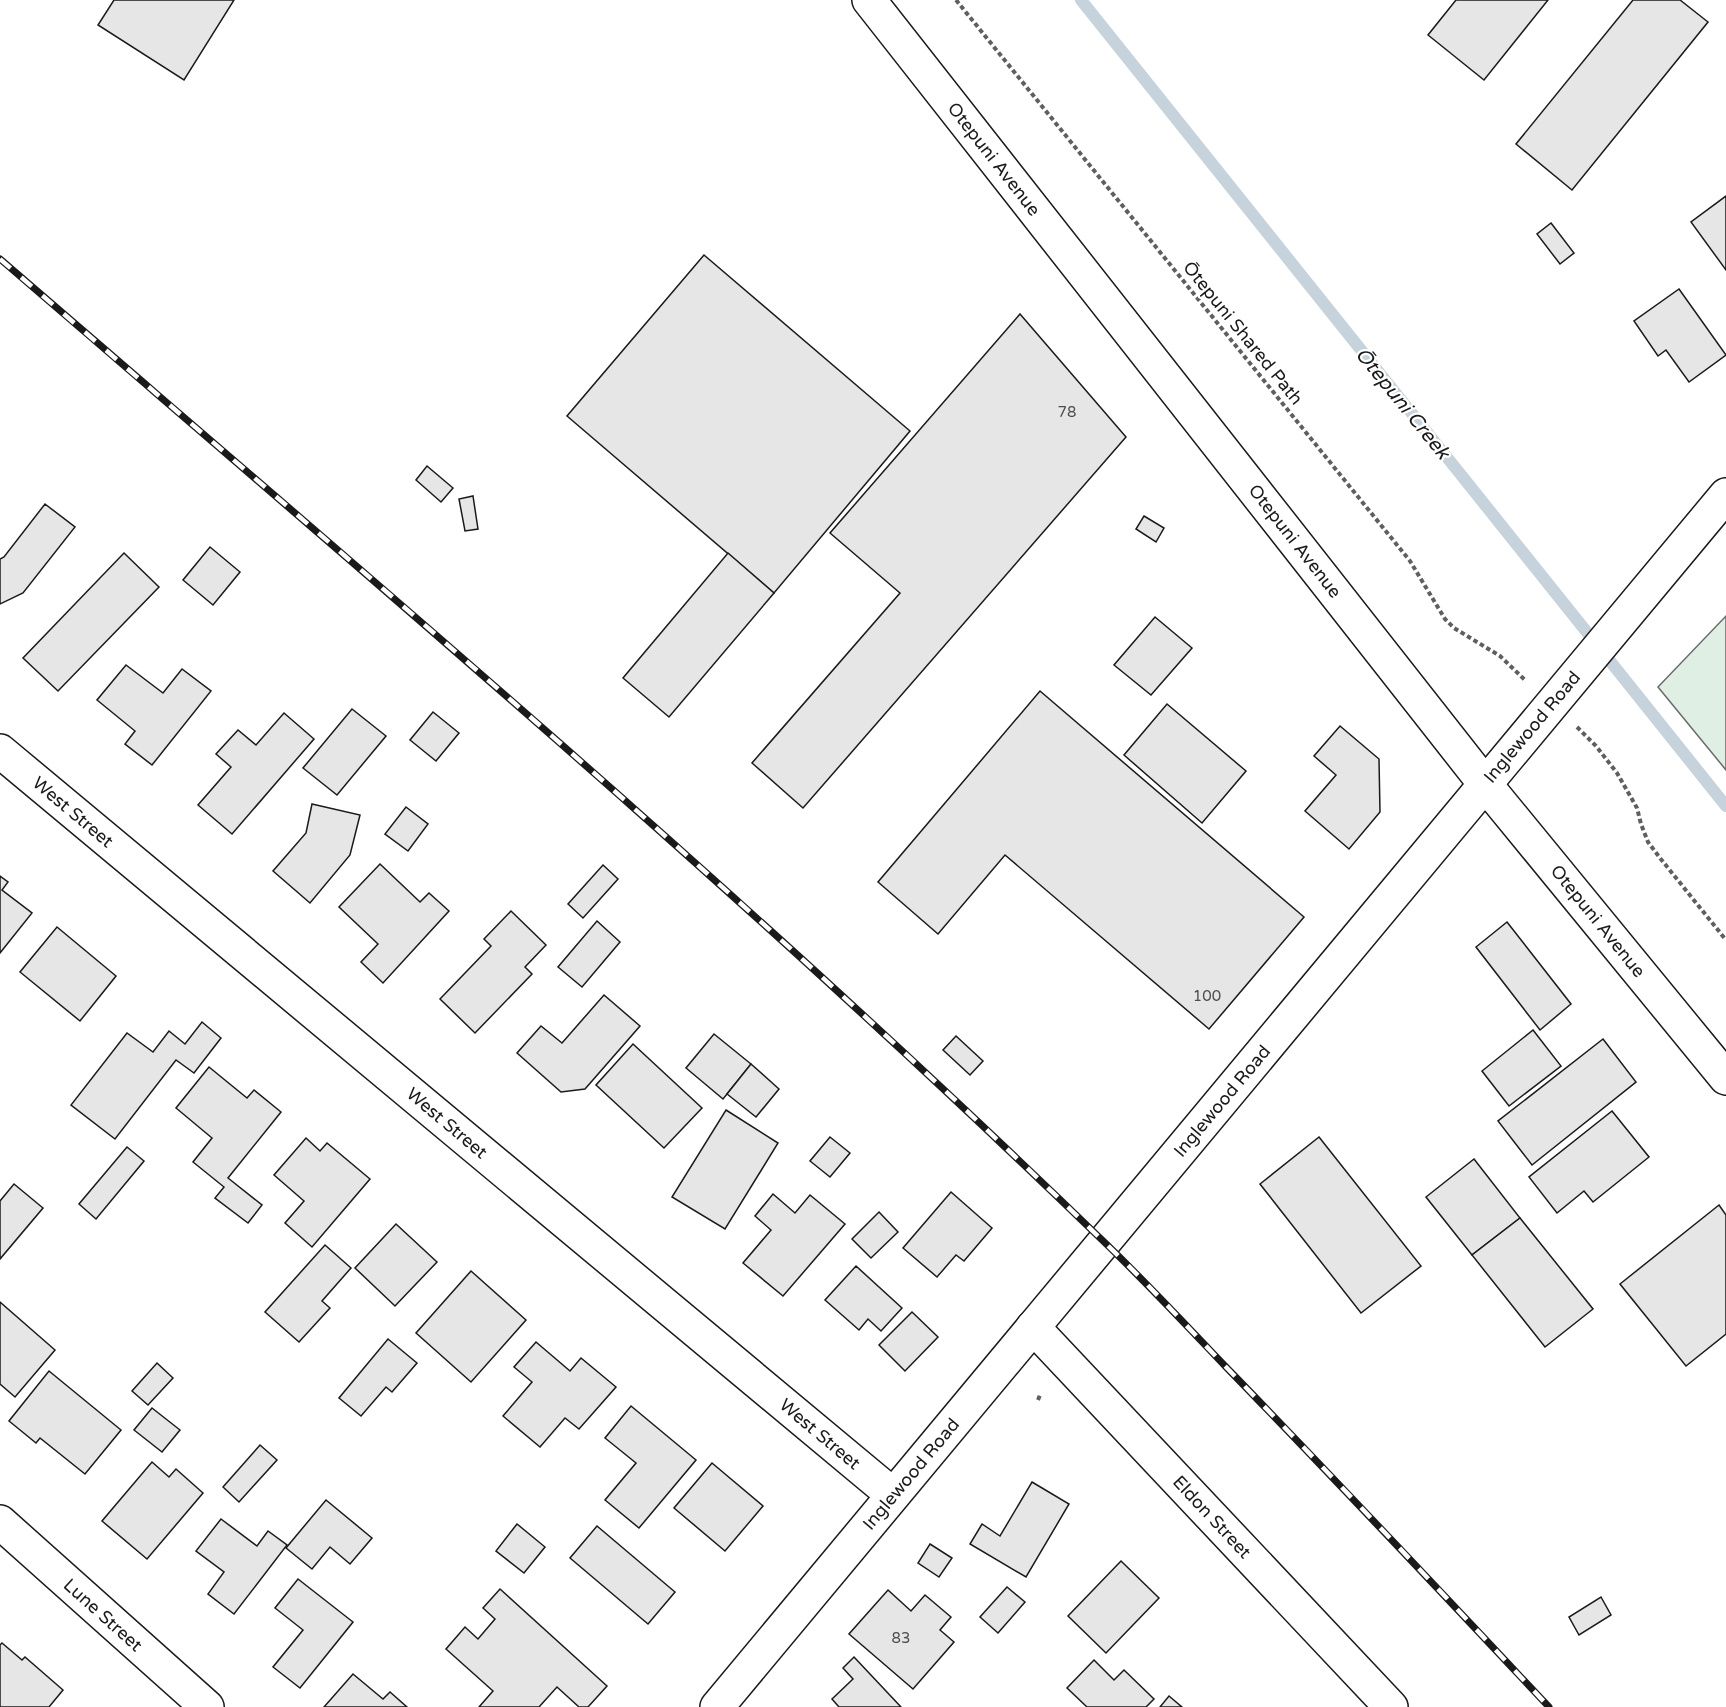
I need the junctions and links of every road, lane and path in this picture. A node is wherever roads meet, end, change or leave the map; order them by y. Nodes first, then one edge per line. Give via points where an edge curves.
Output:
1 (869, 0) edge
2 (956, 0) edge
3 (1726, 495) edge
4 (1516, 672) dead end
5 (1584, 734) dead end
6 (0, 751) edge
7 (1485, 784) junction
8 (1726, 940) edge
9 (1726, 1078) edge
10 (1033, 1327) junction
11 (893, 1496) junction
12 (0, 1522) edge
13 (207, 1707) edge
14 (717, 1707) edge
15 (1391, 1707) edge

1 - 7 street, Otepuni Avenue
2 - 4 path, Ōtepuni Shared Path via 1410,561 1445,619 1500,656
3 - 7 street, Inglewood Road
5 - 8 path via 1628,790 1648,842
6 - 11 street, West Street
7 - 9 street, Otepuni Avenue
7 - 10 street, Inglewood Road
10 - 11 street, Inglewood Road
10 - 15 street, Eldon Street
11 - 14 street, Inglewood Road
12 - 13 street, Lune Street

